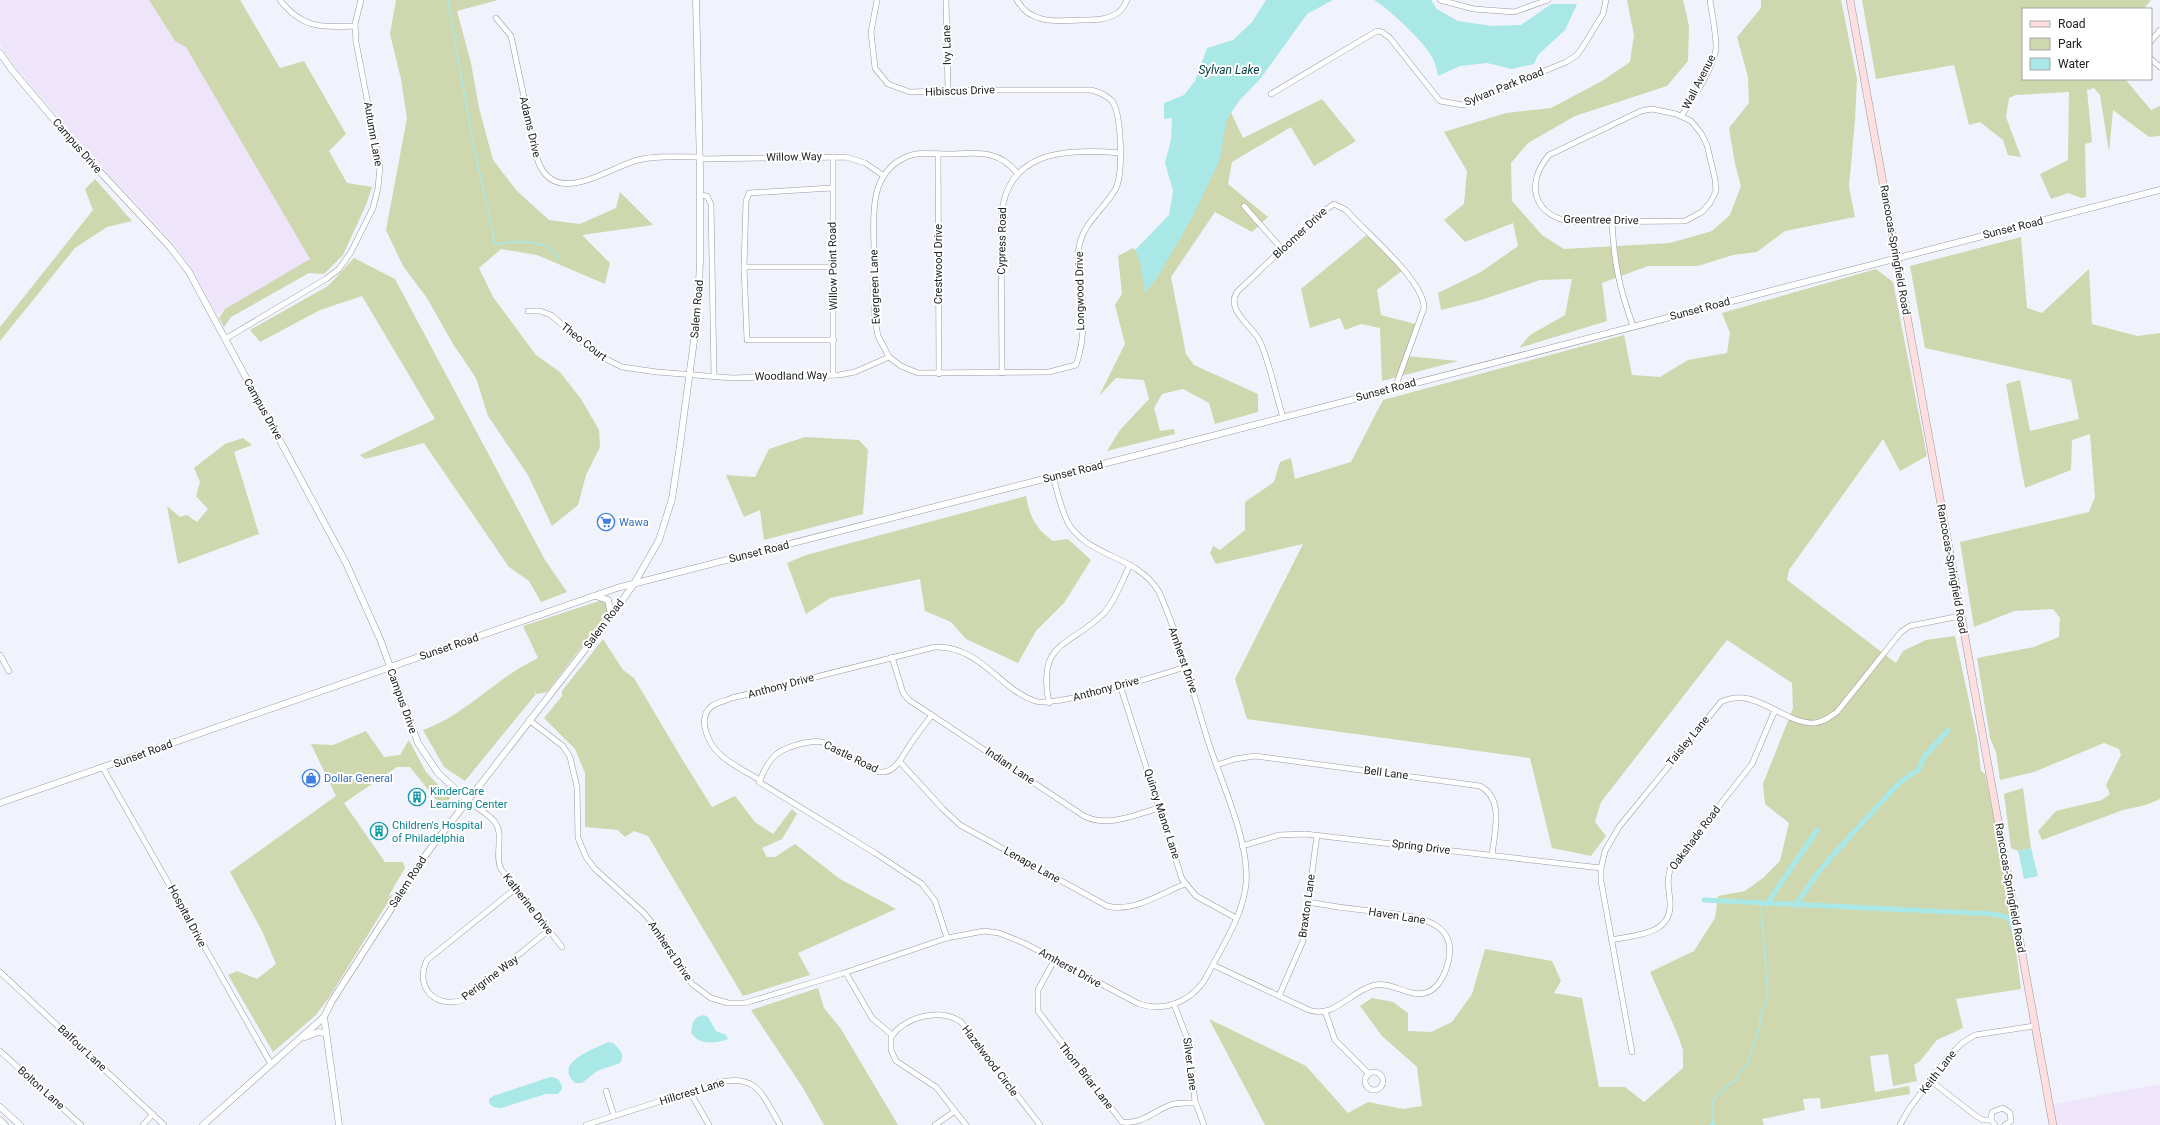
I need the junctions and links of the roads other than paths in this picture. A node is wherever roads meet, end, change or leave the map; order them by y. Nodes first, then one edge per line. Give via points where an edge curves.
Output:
1 (280, 0) edge
2 (361, 0) edge
3 (696, 0) edge
4 (877, 0) edge
5 (946, 0) edge
6 (1017, 0) edge
7 (1127, 0) edge
8 (1440, 0) edge
9 (1548, 0) edge
10 (1606, 0) edge
11 (1710, 0) edge
12 (1850, 0) edge
13 (496, 18) dead end
14 (356, 26) junction
15 (2160, 30) edge
16 (2152, 40) edge
17 (0, 53) edge
18 (2152, 60) edge
19 (2160, 67) edge
20 (948, 90) junction
21 (1271, 94) dead end
22 (1115, 107) joint
23 (1681, 116) junction
24 (1120, 153) junction
25 (938, 154) junction
26 (833, 156) junction
27 (700, 158) junction
28 (1018, 174) junction
29 (884, 176) junction
30 (832, 188) junction
31 (2160, 190) edge
32 (700, 195) junction
33 (1244, 206) dead end
34 (1612, 222) junction
35 (1282, 249) junction
36 (1898, 257) junction
37 (744, 267) junction
38 (833, 267) junction
39 (528, 311) dead end
40 (1633, 326) junction
41 (225, 339) junction
42 (834, 340) junction
43 (889, 357) junction
44 (689, 373) junction
45 (1002, 373) junction
46 (939, 374) junction
47 (833, 375) junction
48 (714, 376) junction
49 (1395, 388) junction
50 (1283, 417) junction
51 (1053, 476) junction
52 (1130, 565) junction
53 (634, 584) junction
54 (592, 596) junction
55 (611, 616) junction
56 (1960, 616) junction
57 (0, 655) edge
58 (892, 657) junction
59 (1185, 667) junction
60 (390, 668) junction
61 (9, 671) dead end
62 (1120, 685) junction
63 (1049, 703) junction
64 (1776, 710) junction
65 (932, 715) junction
66 (530, 720) junction
67 (900, 762) junction
68 (1216, 765) junction
69 (103, 768) junction
70 (760, 780) junction
71 (466, 800) junction
72 (0, 803) edge
73 (1159, 808) junction
74 (1317, 835) junction
75 (1242, 846) junction
76 (1492, 856) junction
77 (1601, 868) junction
78 (1185, 884) junction
79 (514, 889) junction
80 (1308, 902) junction
81 (1236, 918) junction
82 (549, 930) junction
83 (947, 938) junction
84 (1611, 940) junction
85 (562, 947) dead end
86 (1055, 959) junction
87 (1213, 965) junction
88 (0, 972) edge
89 (846, 973) junction
90 (1279, 996) junction
91 (1174, 1004) junction
92 (1325, 1011) junction
93 (324, 1017) junction
94 (2034, 1026) junction
95 (325, 1033) junction
96 (892, 1035) junction
97 (294, 1044) junction
98 (0, 1051) edge
99 (1632, 1052) dead end
100 (271, 1064) junction
101 (1369, 1074) dead end
102 (1931, 1081) junction
103 (606, 1091) dead end
104 (690, 1092) junction
105 (1195, 1104) junction
106 (0, 1107) edge
107 (955, 1111) junction
108 (153, 1114) junction
109 (614, 1116) junction
110 (0, 1120) edge
111 (1991, 1120) junction
112 (5, 1125) edge
113 (20, 1125) edge
114 (81, 1125) edge
115 (143, 1125) edge
116 (164, 1125) edge
117 (203, 1125) edge
118 (339, 1125) edge
119 (586, 1125) edge
120 (709, 1125) edge
121 (780, 1125) edge
122 (935, 1125) edge
123 (966, 1125) edge
124 (1040, 1125) edge
125 (1204, 1125) edge
126 (1900, 1125) edge
127 (1995, 1125) edge
128 (2006, 1125) edge
129 (2053, 1125) edge

1 - 14 street via 291,13 307,23 323,27
2 - 14 street, Autumn Lane
3 - 27 street, Salem Road
4 - 20 street, Hibiscus Drive via 871,32 875,68 888,84 910,92
5 - 20 street, Ivy Lane
6 - 7 street via 1022,8 1033,16 1062,21 1106,18 1119,12
8 - 9 street via 1474,9 1514,12
10 - 21 street, Sylvan Park Road via 1603,14 1576,56 1463,105 1440,102 1390,38 1377,31
11 - 23 street, Wall Avenue via 1715,55
12 - 36 main road, Rancocas-Springfield Road
13 - 27 street, Adams Drive via 511,36 537,158 545,174 559,182 570,184 639,160
14 - 41 street, Autumn Lane via 359,58 380,166 373,208 351,252 334,273
15 - 16 street
17 - 41 street, Campus Drive via 96,169 176,254 189,272
18 - 19 street
20 - 22 street, Hibiscus Drive via 1084,89 1102,94
22 - 24 street, Longwood Drive
23 - 34 street, Greentree Drive via 1693,123 1707,145 1716,190 1710,203 1702,212 1685,221
23 - 34 street, Greentree Drive via 1652,109 1641,111 1556,150 1541,165 1534,185 1539,204 1552,216 1574,222
24 - 28 street, Cypress Road via 1060,153 1038,158
24 - 45 street, Longwood Drive via 1120,173 1116,188 1090,221 1080,240 1078,263 1083,321 1077,364 1049,372
25 - 28 street, Evergreen Lane via 988,154 1003,159
25 - 29 street, Evergreen Lane via 916,154 904,158
25 - 46 street, Crestwood Drive
26 - 27 street, Willow Way
26 - 29 street, Willow Way via 862,161
26 - 30 street, Willow Point Road
27 - 32 street, Salem Road
28 - 45 street, Cypress Road via 1005,194 1001,216
29 - 43 street, Evergreen Lane via 877,190 873,208 874,303 877,331
30 - 37 street via 749,193 746,202
30 - 38 street, Willow Point Road
31 - 36 street, Sunset Road
32 - 44 street, Salem Road via 699,293
32 - 48 street via 707,196 711,204
33 - 35 street
34 - 40 street via 1615,264 1621,293
35 - 49 street, Bloomer Drive via 1334,204 1346,210 1401,267 1421,293 1424,308
35 - 50 street, Bloomer Drive via 1237,292 1232,302 1235,310 1261,344
36 - 40 street, Sunset Road
36 - 56 main road, Rancocas-Springfield Road
37 - 38 street
37 - 42 street via 747,340
38 - 42 street, Willow Point Road
39 - 44 street, Theo Court via 551,314 596,354 616,365 638,370
40 - 49 street, Sunset Road
41 - 60 street, Campus Drive via 341,553 376,630
42 - 47 street, Willow Point Road
43 - 46 street via 909,371
43 - 47 street, Woodland Way via 855,372
44 - 48 street, Woodland Way
44 - 53 street, Salem Road via 670,506 659,540
45 - 46 street
47 - 48 street, Woodland Way
49 - 50 street, Sunset Road
50 - 51 street, Sunset Road
51 - 52 street, Amherst Drive via 1062,507 1073,530 1087,542
51 - 53 street, Sunset Road
52 - 59 street, Amherst Drive via 1147,576 1159,592
52 - 63 street via 1104,613 1058,647 1052,655 1047,670
53 - 54 street, Sunset Road
53 - 55 street, Salem Road
54 - 55 street via 608,600 611,605
54 - 60 street, Sunset Road
55 - 66 street, Salem Road
56 - 64 street, Taisley Lane via 1910,626 1900,632 1837,712 1827,720 1816,723 1804,722
56 - 94 main road, Rancocas-Springfield Road via 1977,694
57 - 61 street
58 - 63 street, Anthony Drive via 931,648 955,649 978,660 1030,699
58 - 65 street, Indian Lane via 905,697
58 - 70 street, Anthony Drive via 732,698 712,706 705,715 704,724 717,751 729,762
59 - 62 street, Anthony Drive
59 - 68 street, Amherst Drive
60 - 69 street, Sunset Road
60 - 71 street, Campus Drive via 412,730 426,757 448,784
62 - 63 street, Anthony Drive
62 - 73 street, Quincy Manor Lane
64 - 77 street, Taisley Lane via 1746,698 1729,698 1721,702 1619,828 1605,851
64 - 84 street, Oakshade Road via 1752,764 1671,867 1667,884 1670,910 1666,922 1650,933
65 - 67 street, Castle Road
65 - 73 street, Indian Lane via 1093,820 1108,822
66 - 71 street, Salem Road
66 - 89 street, Amherst Drive via 563,746 570,757 577,787 578,838 583,853 595,869 651,921 688,980 696,988 711,998 739,1004
67 - 70 street, Castle Road via 888,771 877,772 830,745 817,741 778,751 770,760
67 - 78 street, Lenape Lane via 960,825 1107,906 1129,906
68 - 75 street, Amherst Drive
68 - 76 street, Bell Lane via 1235,758 1255,756 1480,786 1490,793 1496,807
69 - 72 street, Sunset Road
69 - 100 street, Hospital Drive
70 - 83 street, Anthony Drive via 759,782 922,884 933,897
71 - 79 street, Katherine Drive via 495,822 498,832 498,864
71 - 93 street, Salem Road via 412,874
73 - 78 street, Quincy Manor Lane
74 - 75 street, Spring Drive via 1289,834
74 - 76 street, Spring Drive
74 - 80 street, Braxton Lane
75 - 81 street, Amherst Drive via 1246,883 1244,899
76 - 77 street, Spring Drive
77 - 84 street, Taisley Lane via 1602,893
78 - 81 street, Quincy Manor Lane via 1199,898
79 - 82 street, Katherine Drive
79 - 82 street, Perigrine Way via 427,960 423,974 432,996 445,1003 463,1000
80 - 90 street, Braxton Lane via 1302,944
80 - 92 street, Haven Lane via 1426,919 1443,932 1450,948 1449,961 1442,977 1432,990 1416,993 1387,985 1374,985
81 - 87 street, Amherst Drive
82 - 85 street, Katherine Drive
83 - 86 street, Amherst Drive via 971,932 996,932
83 - 89 street, Amherst Drive
84 - 99 street, Taisley Lane
86 - 91 street, Amherst Drive via 1139,1004 1158,1007
86 - 105 street, Thorn Briar Lane via 1038,990 1038,1011 1122,1122 1137,1123 1176,1103
87 - 90 street
87 - 91 street, Amherst Drive via 1195,992
88 - 108 street, Balfour Lane
89 - 96 street via 872,1018
90 - 92 street via 1309,1010
91 - 105 street, Silver Lane via 1187,1038
92 - 101 street via 1335,1040
93 - 95 street
93 - 97 street, Salem Road
94 - 102 street, Keith Lane via 1975,1035 1954,1050
94 - 129 main road, Rancocas-Springfield Road
95 - 97 street via 309,1034
95 - 118 street
96 - 107 street via 891,1050 896,1062 936,1087
96 - 124 street, Hazelwood Circle via 904,1024 932,1015 943,1014 955,1018 965,1027
97 - 100 street, Salem Road
98 - 114 street, Bolton Lane
100 - 117 street, Salem Road
102 - 111 street via 1976,1116 1983,1120
102 - 126 street, Keith Lane
103 - 109 street
104 - 109 street, Hillcrest Lane
104 - 120 street
104 - 121 street, Hillcrest Lane via 730,1080 742,1080 756,1089
105 - 125 street, Silver Lane
106 - 113 street
107 - 122 street
107 - 123 street
108 - 115 street
108 - 116 street, Balfour Lane
109 - 119 street, Hillcrest Lane
110 - 112 street
111 - 127 street
111 - 128 street via 1992,1112 2006,1110 2010,1113 2011,1121

